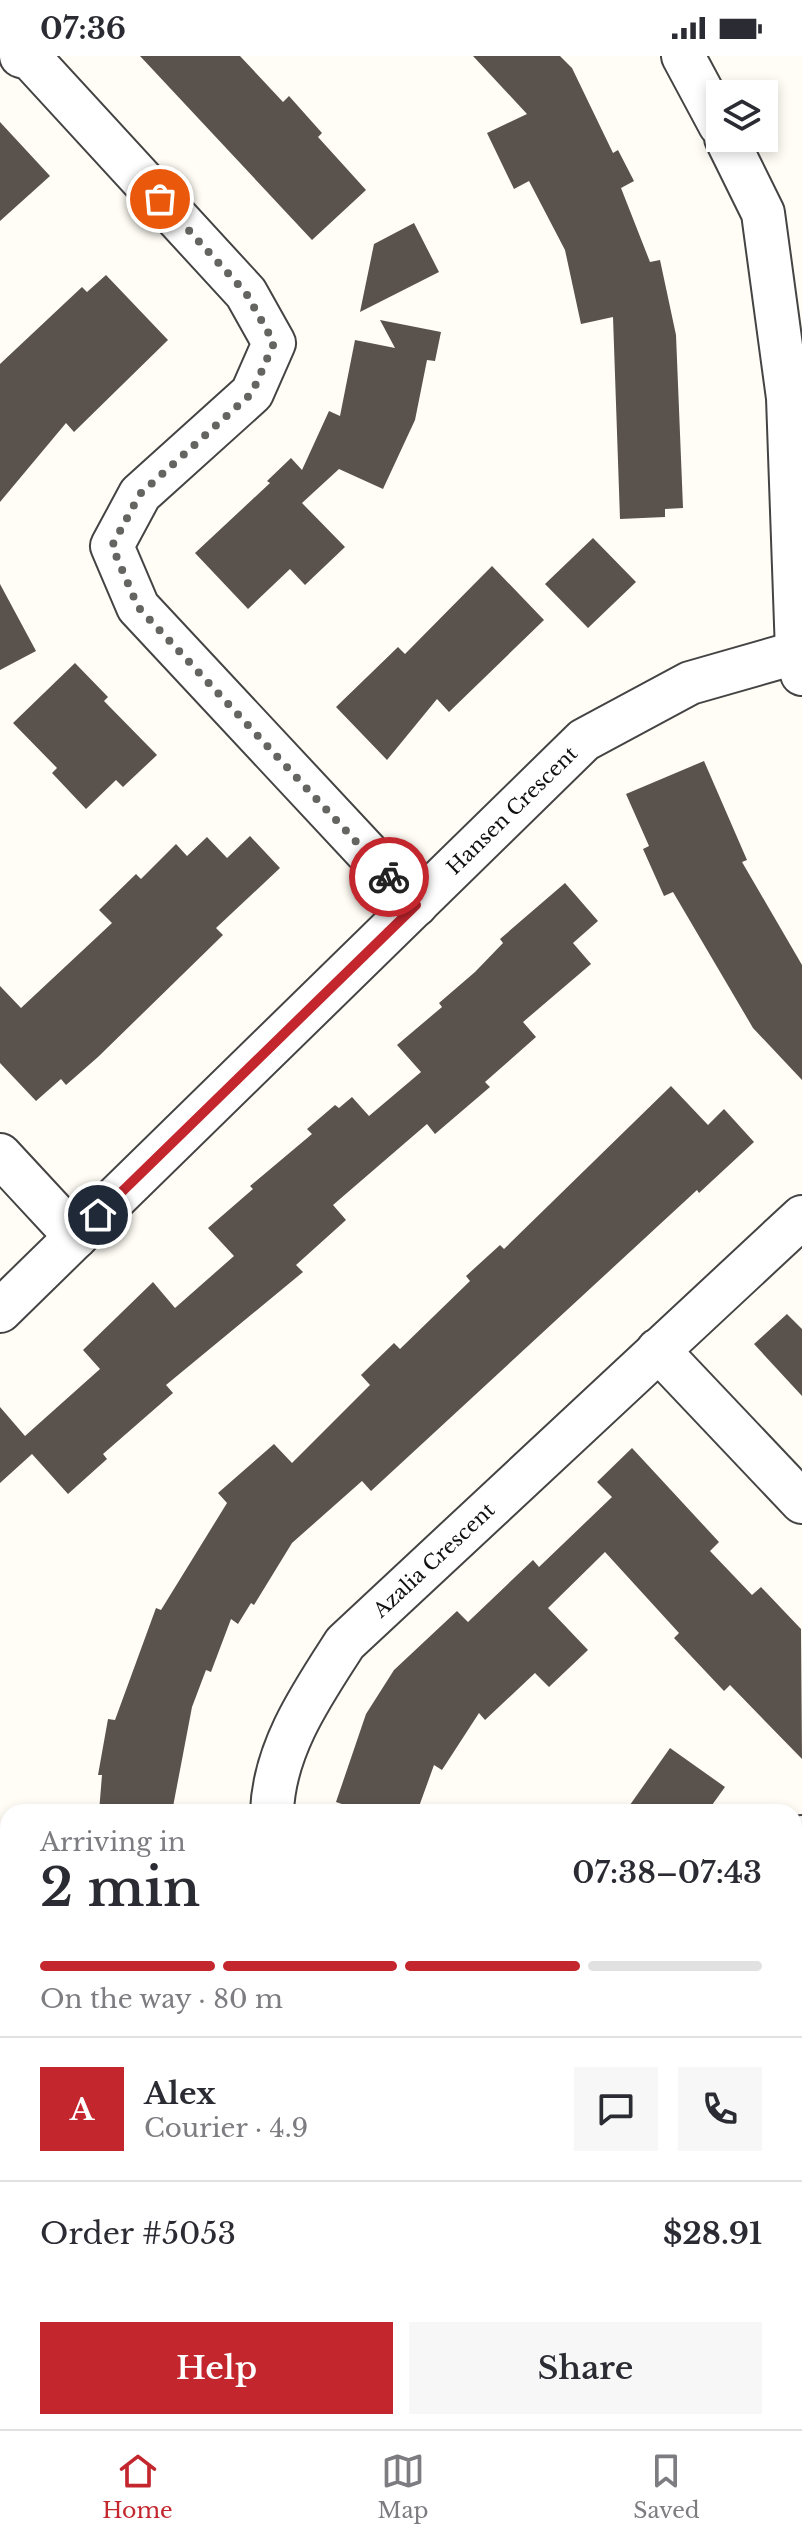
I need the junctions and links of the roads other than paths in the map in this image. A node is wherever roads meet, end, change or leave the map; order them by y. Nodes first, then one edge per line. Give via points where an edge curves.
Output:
1 (21, 56) edge
2 (683, 56) edge
3 (706, 99) edge
4 (733, 152) edge
5 (800, 659) edge
6 (416, 905) junction
7 (0, 1155) edge
8 (802, 1217) edge
9 (76, 1237) junction
10 (0, 1311) edge
11 (658, 1350) junction
12 (802, 1502) edge
13 (272, 1804) edge

1 - 6 street via 31,59 246,293 274,343 252,393 140,494 112,546 138,607
2 - 3 street
4 - 5 street via 763,213 788,398
5 - 6 street, Hansen Crescent via 690,683 584,740
6 - 9 street, Hansen Crescent
7 - 9 street
8 - 11 street, Azalia Crescent
9 - 10 street, Hansen Crescent
11 - 12 street
11 - 13 street, Azalia Crescent via 345,1643 301,1710

